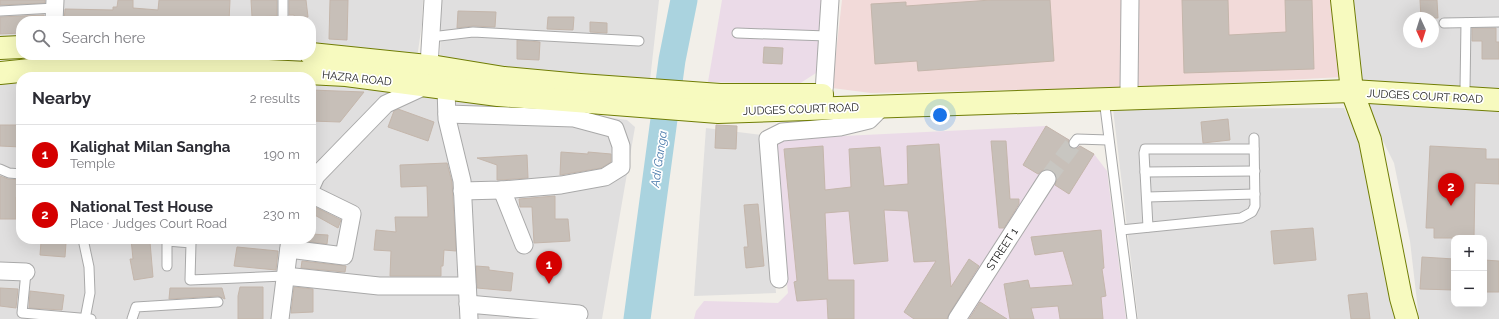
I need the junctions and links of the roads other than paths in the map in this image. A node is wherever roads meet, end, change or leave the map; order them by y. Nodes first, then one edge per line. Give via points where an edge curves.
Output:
1 (283, 0) edge
2 (433, 0) edge
3 (830, 0) edge
4 (1130, 0) edge
5 (1342, 0) edge
6 (55, 10) edge
7 (0, 11) edge
8 (283, 16) edge
9 (1499, 22) edge
10 (1444, 23) dead end
11 (1466, 23) junction
12 (738, 33) dead end
13 (827, 36) junction
14 (431, 37) junction
15 (639, 42) dead end
16 (16, 47) edge
17 (0, 48) edge
18 (316, 55) edge
19 (58, 72) edge
20 (294, 72) edge
21 (0, 73) edge
22 (16, 73) edge
23 (316, 73) edge
24 (427, 76) junction
25 (501, 87) junction
26 (1351, 87) junction
27 (446, 88) junction
28 (1465, 89) junction
29 (1129, 90) junction
30 (1499, 90) edge
31 (829, 99) junction
32 (1104, 99) junction
33 (1499, 100) edge
34 (883, 106) junction
35 (447, 114) junction
36 (1254, 138) dead end
37 (1108, 140) junction
38 (1074, 143) tunnel mouth
39 (1254, 149) junction
40 (0, 170) edge
41 (1255, 171) junction
42 (1145, 172) junction
43 (16, 174) edge
44 (316, 176) edge
45 (1046, 180) tunnel mouth
46 (462, 190) junction
47 (501, 190) junction
48 (1255, 194) junction
49 (316, 196) edge
50 (1146, 197) junction
51 (1148, 228) junction
52 (1121, 230) junction
53 (84, 244) edge
54 (167, 244) edge
55 (191, 244) edge
56 (290, 244) edge
57 (524, 245) dead end
58 (167, 266) dead end
59 (0, 271) edge
60 (26, 272) joint
61 (285, 276) junction
62 (779, 279) dead end
63 (467, 286) junction
64 (218, 302) dead end
65 (469, 312) edge
66 (579, 314) dead end
67 (87, 319) edge
68 (132, 319) edge
69 (280, 319) edge
70 (957, 319) edge
71 (1132, 319) edge
72 (1407, 319) edge

1 - 8 lane
2 - 14 street
3 - 13 street
4 - 29 street
5 - 26 main road
6 - 7 lane
9 - 11 lane
10 - 11 lane
11 - 28 lane
12 - 13 lane
13 - 31 street
14 - 15 lane via 473,32
14 - 24 street
16 - 17 main road
18 - 24 main road, HAZRA ROAD
19 - 20 main road, HAZRA ROAD
21 - 22 main road, HAZRA ROAD
23 - 24 main road, HAZRA ROAD
24 - 25 main road, HAZRA ROAD
24 - 27 main road, HAZRA ROAD
24 - 44 street via 386,104
25 - 27 main road, HAZRA ROAD
25 - 31 main road, JUDGES COURT ROAD via 719,103
26 - 28 main road
26 - 29 main road
26 - 32 main road, JUDGES COURT ROAD
26 - 33 main road, JUDGES COURT ROAD
26 - 72 main road via 1370,140
27 - 35 street
28 - 30 main road
29 - 31 main road
31 - 34 main road, JUDGES COURT ROAD
32 - 34 main road, JUDGES COURT ROAD
32 - 37 lane
34 - 62 street via 869,120 840,127 782,132 768,139
35 - 46 street
35 - 47 street via 574,118 615,129 621,146 621,167 605,177 561,185
36 - 39 lane
37 - 38 lane via 1077,139
37 - 52 lane
39 - 41 lane
39 - 42 lane via 1145,149
40 - 43 lane
41 - 42 lane
41 - 48 lane
42 - 50 lane
45 - 70 street, STREET 1
46 - 47 street
46 - 63 street
47 - 57 street
48 - 50 lane
48 - 51 lane via 1252,212 1241,218
49 - 56 street via 352,214 344,256
50 - 51 lane
51 - 52 lane
52 - 71 lane
53 - 67 lane via 89,267
54 - 58 lane
55 - 61 lane via 190,280
56 - 61 street
59 - 60 street
60 - 67 lane via 22,313
61 - 63 street via 380,286
61 - 69 street
63 - 65 street
64 - 68 lane via 136,307
65 - 66 street

